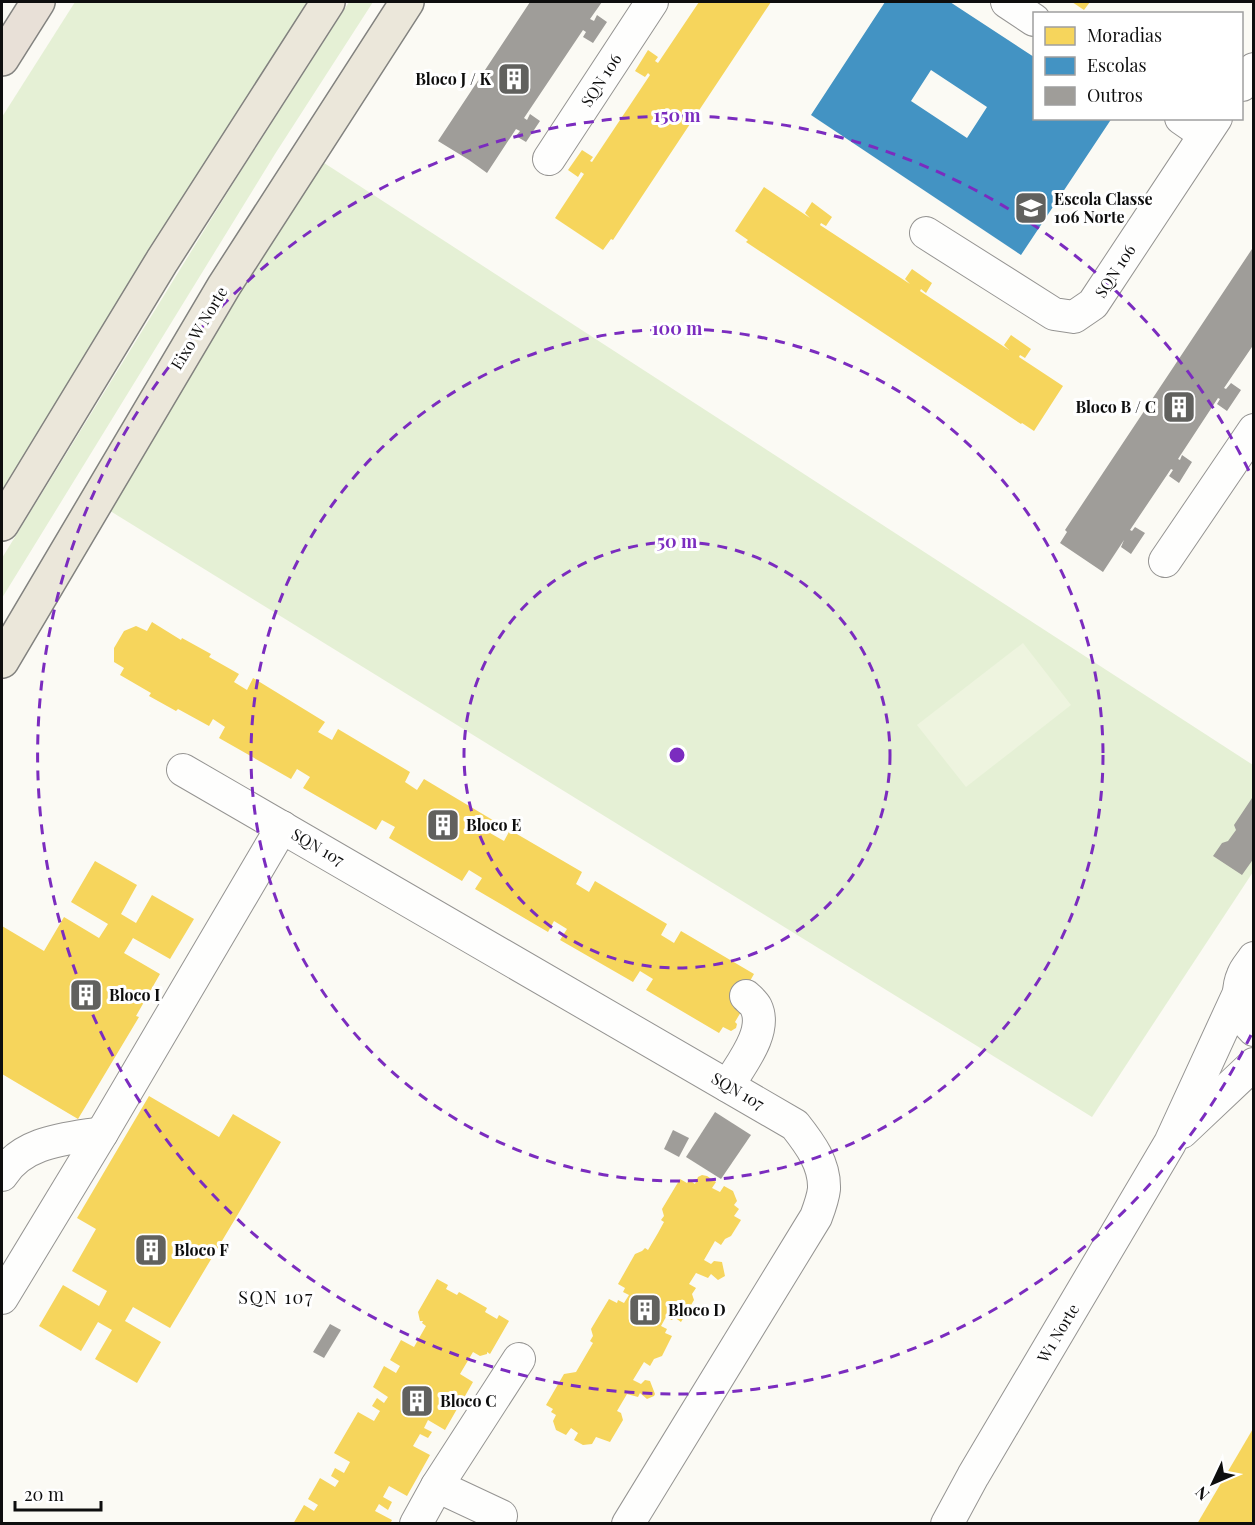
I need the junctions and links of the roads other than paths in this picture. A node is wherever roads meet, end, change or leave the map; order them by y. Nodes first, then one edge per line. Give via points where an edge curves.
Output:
1 (38, 2) edge
2 (328, 2) edge
3 (407, 2) edge
4 (652, 2) edge
5 (1007, 2) edge
6 (1033, 19) edge
7 (2, 59) edge
8 (1254, 69) edge
9 (1243, 84) edge
10 (1201, 124) edge
11 (549, 159) dead end
12 (926, 233) dead end
13 (1254, 430) edge
14 (2, 524) edge
15 (1165, 561) dead end
16 (2, 661) edge
17 (183, 770) dead end
18 (282, 826) junction
19 (1254, 958) edge
20 (1238, 995) junction
21 (746, 996) dead end
22 (1254, 1030) edge
23 (1254, 1064) edge
24 (728, 1086) junction
25 (102, 1133) junction
26 (1170, 1143) junction
27 (2, 1175) edge
28 (2, 1298) edge
29 (519, 1359) dead end
30 (437, 1486) junction
31 (501, 1516) dead end
32 (416, 1524) edge
33 (628, 1524) edge
34 (947, 1524) edge

1 - 7 highway
2 - 14 main road via 162,261
3 - 16 main road, Eixo W Norte via 224,286
4 - 11 street, SQN 106
5 - 6 street
8 - 9 street
10 - 12 street, SQN 106 via 1093,304 1074,317 1054,314
13 - 15 street
17 - 18 street, SQN 107
18 - 24 street, SQN 107
18 - 25 street, SQN 107
19 - 20 street, W1 Norte via 1242,975
20 - 22 street via 1246,1023
20 - 26 street, W1 Norte
21 - 24 street via 756,1006 760,1024
23 - 26 street, W1 Norte
24 - 33 street, SQN 107 via 795,1125 813,1148 822,1170 824,1191 816,1217
25 - 27 street via 45,1142 8,1164
25 - 28 street, SQN 107
26 - 34 street, W1 Norte
29 - 30 street
30 - 31 street
30 - 32 street

